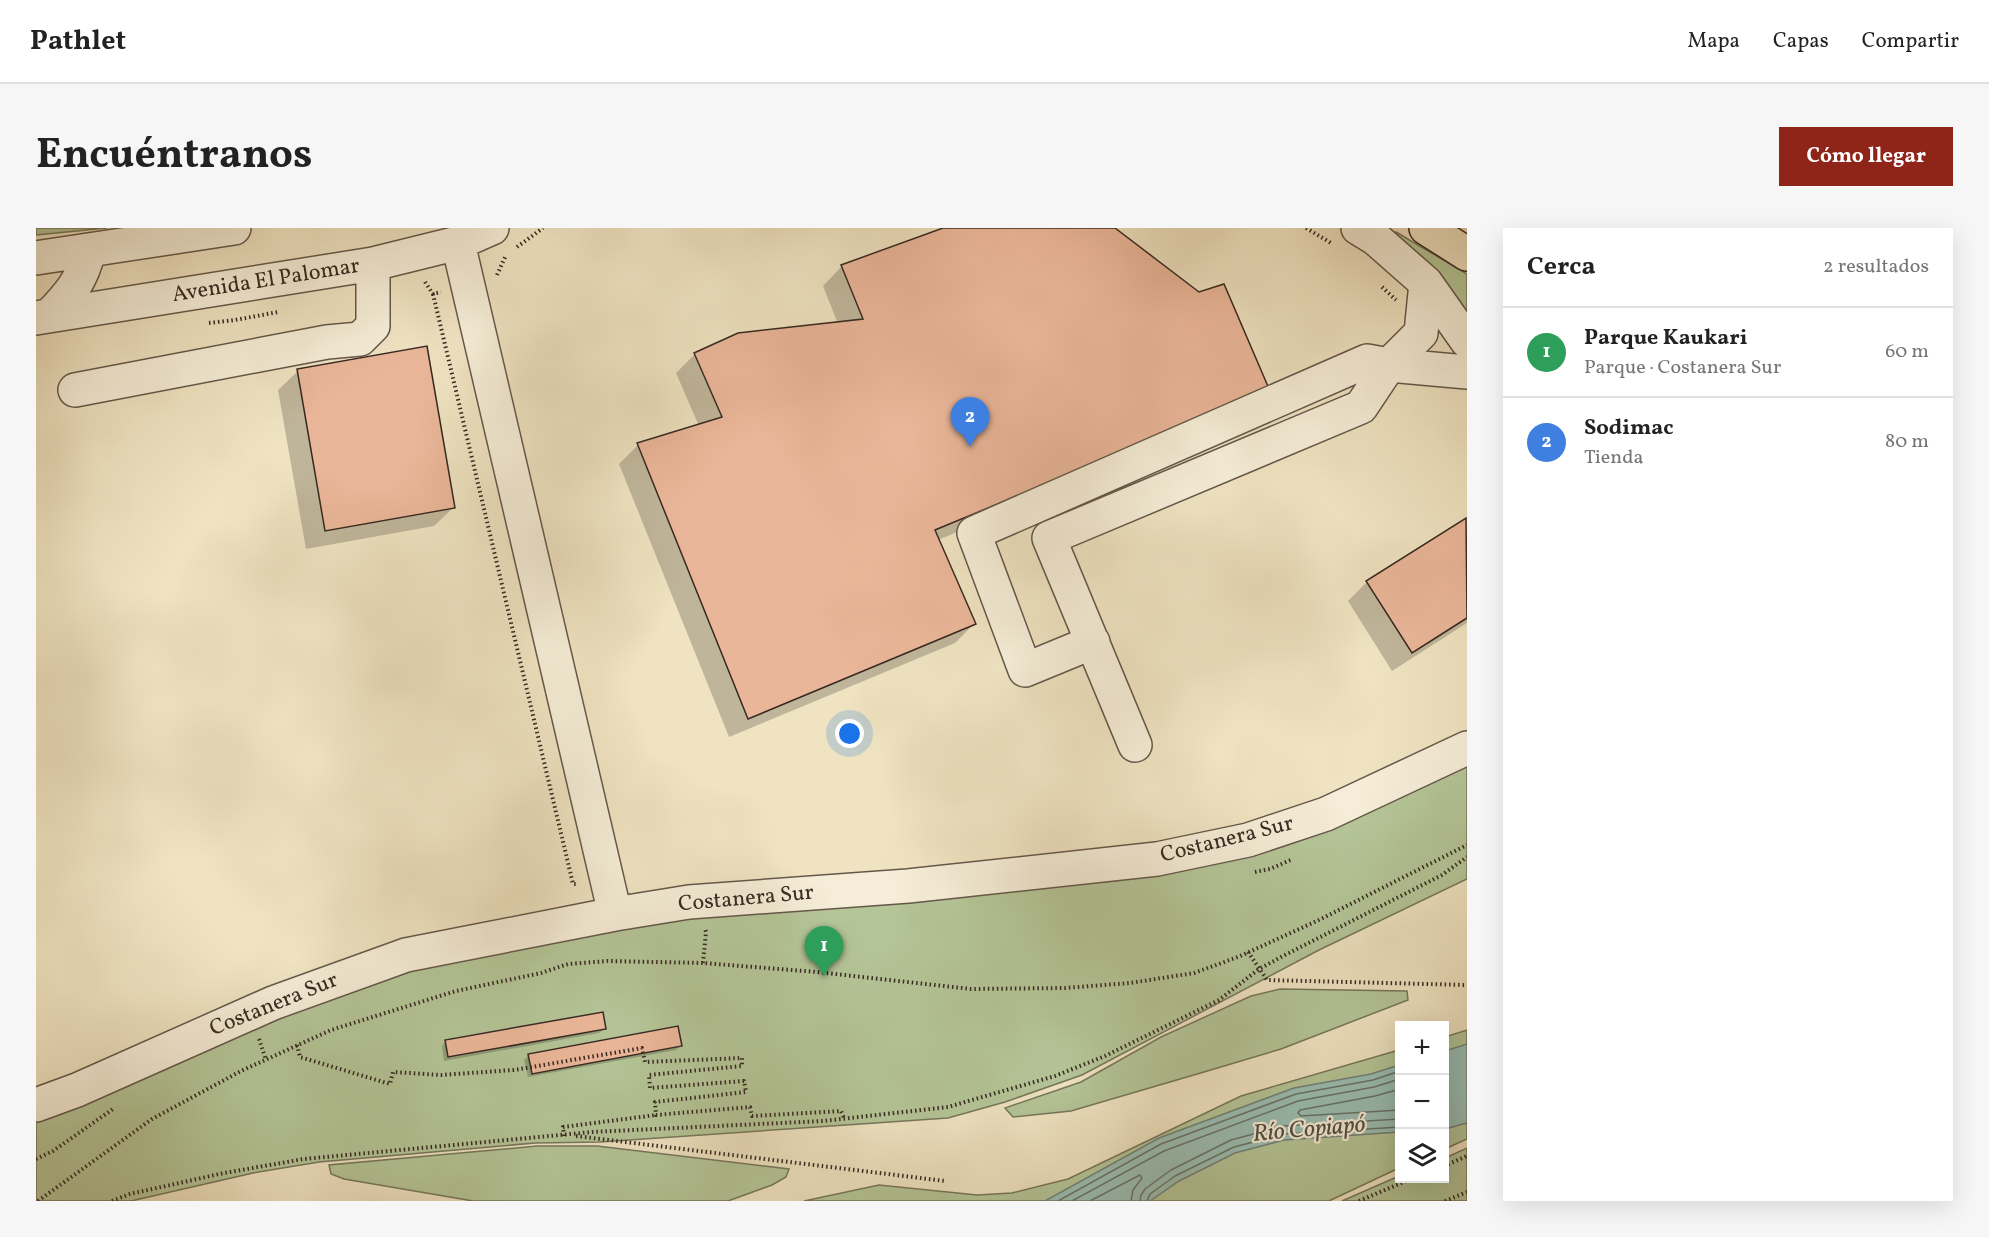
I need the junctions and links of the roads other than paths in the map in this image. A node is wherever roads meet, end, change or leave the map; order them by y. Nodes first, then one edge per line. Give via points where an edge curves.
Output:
1 (234, 228) edge
2 (492, 228) edge
3 (1426, 228) edge
4 (1346, 236) edge
5 (107, 242) edge
6 (458, 243) junction
7 (1467, 254) edge
8 (36, 258) edge
9 (373, 264) junction
10 (1426, 282) junction
11 (42, 317) edge
12 (1467, 340) edge
13 (1389, 365) junction
14 (1467, 372) edge
15 (75, 390) dead end
16 (1093, 642) junction
17 (1135, 745) dead end
18 (1467, 748) edge
19 (615, 914) junction
20 (36, 1105) edge

1 - 5 street
2 - 6 street, Avenida El Palomar
3 - 7 highway
4 - 10 street via 1377,239
5 - 8 street
5 - 11 street via 76,286
6 - 9 street, Avenida El Palomar
6 - 19 street
9 - 11 street, Avenida El Palomar
9 - 15 street via 373,326 360,339
10 - 12 street
10 - 13 street via 1421,333
13 - 14 street
13 - 16 street via 1361,407 1050,538
13 - 16 street via 1367,361 974,533 1025,670
16 - 17 street
18 - 19 street, Costanera Sur via 1326,813 1248,840 1157,859 908,886 689,902
19 - 20 street, Costanera Sur via 406,955 273,1003

